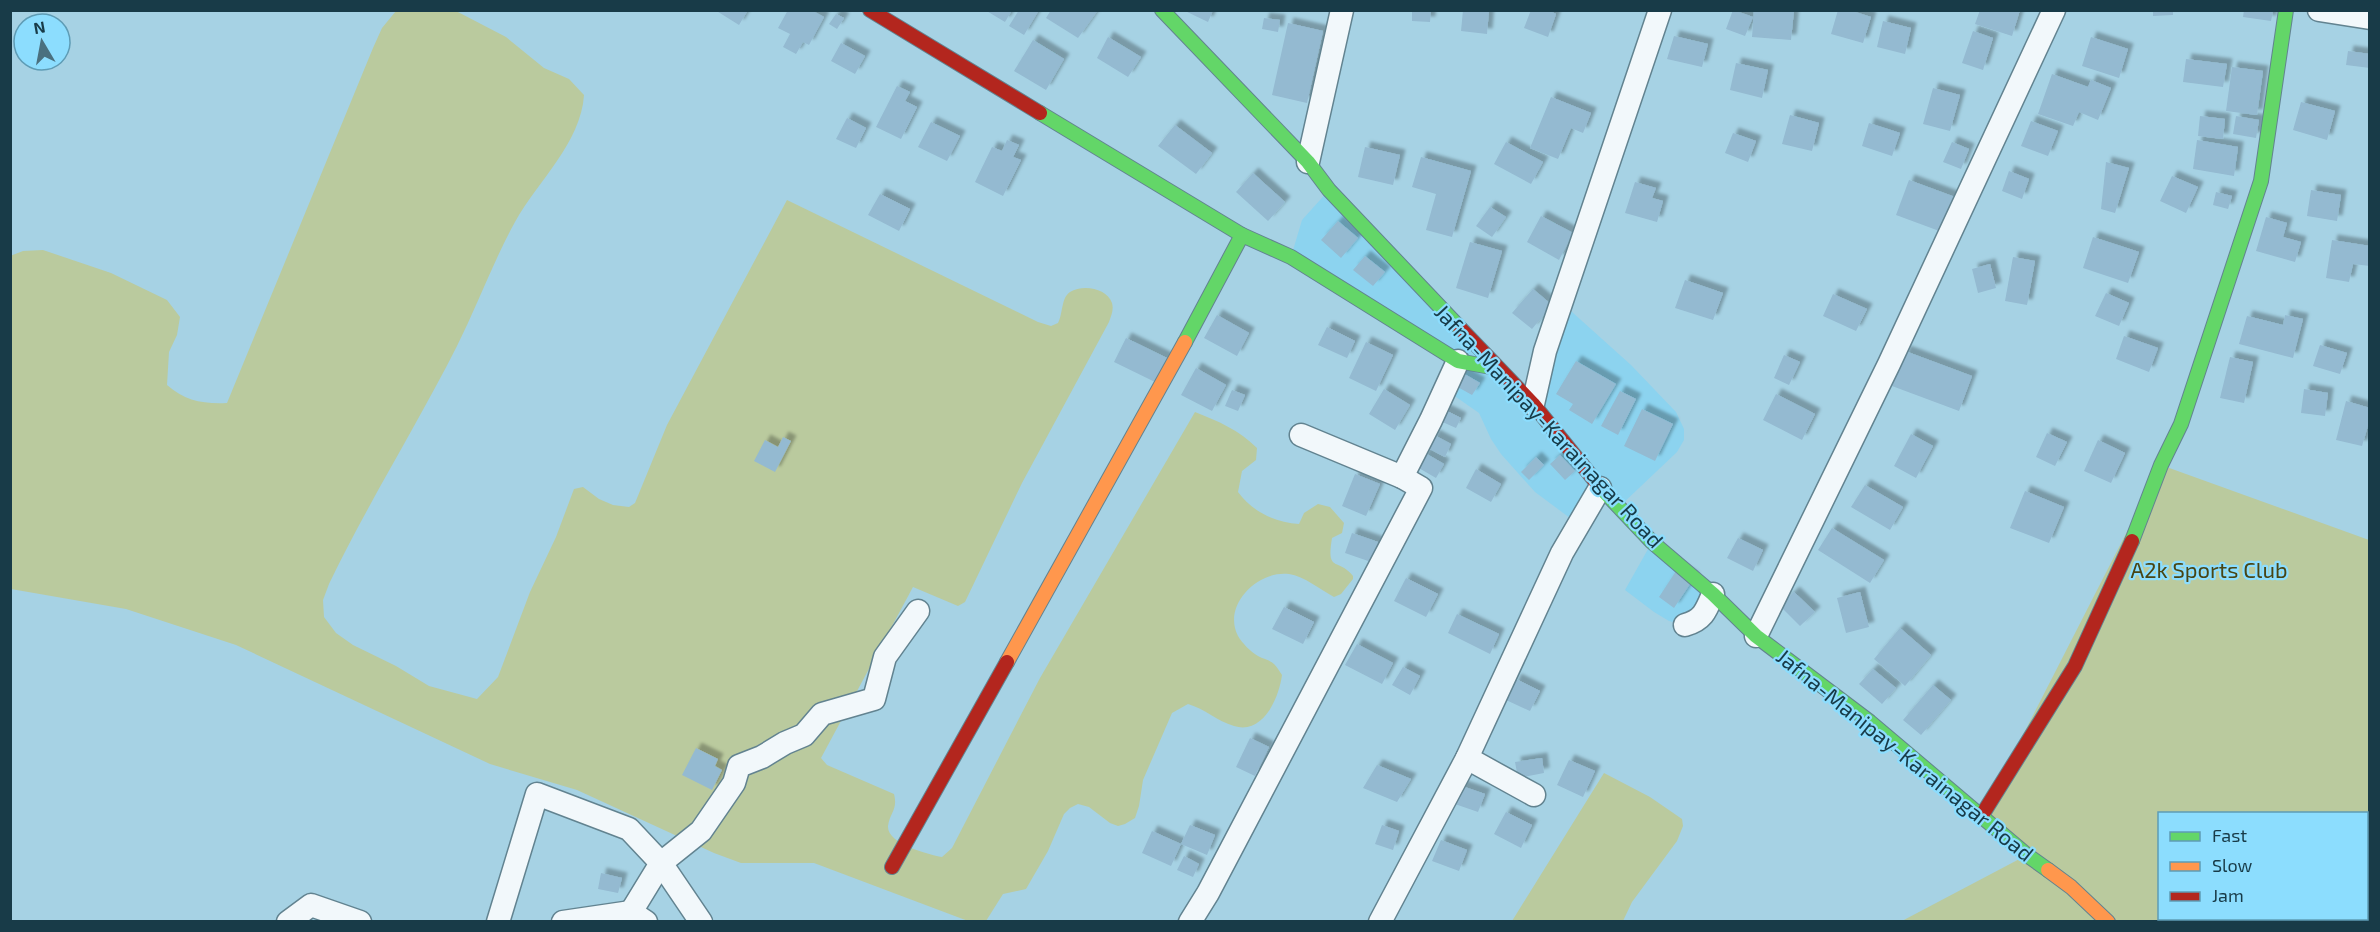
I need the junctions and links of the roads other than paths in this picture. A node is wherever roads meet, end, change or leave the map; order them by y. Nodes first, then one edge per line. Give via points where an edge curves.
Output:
1 (870, 10) edge
2 (1162, 10) edge
3 (1342, 10) edge
4 (1660, 10) edge
5 (2054, 10) edge
6 (2286, 10) edge
7 (2319, 10) edge
8 (2370, 18) edge
9 (1308, 162) junction
10 (1242, 235) junction
11 (1458, 361) junction
12 (1496, 368) junction
13 (1533, 404) junction
14 (1301, 435) dead end
15 (1402, 477) junction
16 (1600, 488) junction
17 (1713, 594) junction
18 (918, 611) dead end
19 (1685, 625) dead end
20 (1756, 636) junction
21 (1467, 758) junction
22 (1533, 795) dead end
23 (1982, 815) junction
24 (661, 863) junction
25 (892, 867) dead end
26 (638, 917) edge
27 (288, 921) edge
28 (360, 921) edge
29 (498, 921) edge
30 (563, 921) edge
31 (701, 921) edge
32 (1190, 921) edge
33 (1380, 921) edge
34 (2108, 921) edge

1 - 10 street
2 - 9 street, Jafna-Manipay-Karainagar Road
3 - 9 street
4 - 13 street via 1545,351
5 - 20 street via 1889,364
6 - 23 street via 2260,181 2181,424 2075,666
7 - 8 street
9 - 12 street, Jafna-Manipay-Karainagar Road via 1329,190
10 - 11 street via 1291,257
10 - 25 street via 1174,364
11 - 12 street
11 - 15 street
12 - 13 street, Jafna-Manipay-Karainagar Road
13 - 16 street, Jafna-Manipay-Karainagar Road
14 - 15 street
15 - 32 street via 1421,488
16 - 17 street, Jafna-Manipay-Karainagar Road via 1652,542
16 - 21 street via 1562,553
17 - 19 street via 1705,615
17 - 20 street, Jafna-Manipay-Karainagar Road
18 - 24 street via 885,657 874,699 822,714 804,735 739,766 734,783 701,831
20 - 23 street, Jafna-Manipay-Karainagar Road via 1870,722
21 - 22 street
21 - 33 street
23 - 34 street, Jafna-Manipay-Karainagar Road
24 - 26 street
24 - 29 street via 629,829 537,794
24 - 31 street
26 - 30 street
27 - 28 street via 311,905

